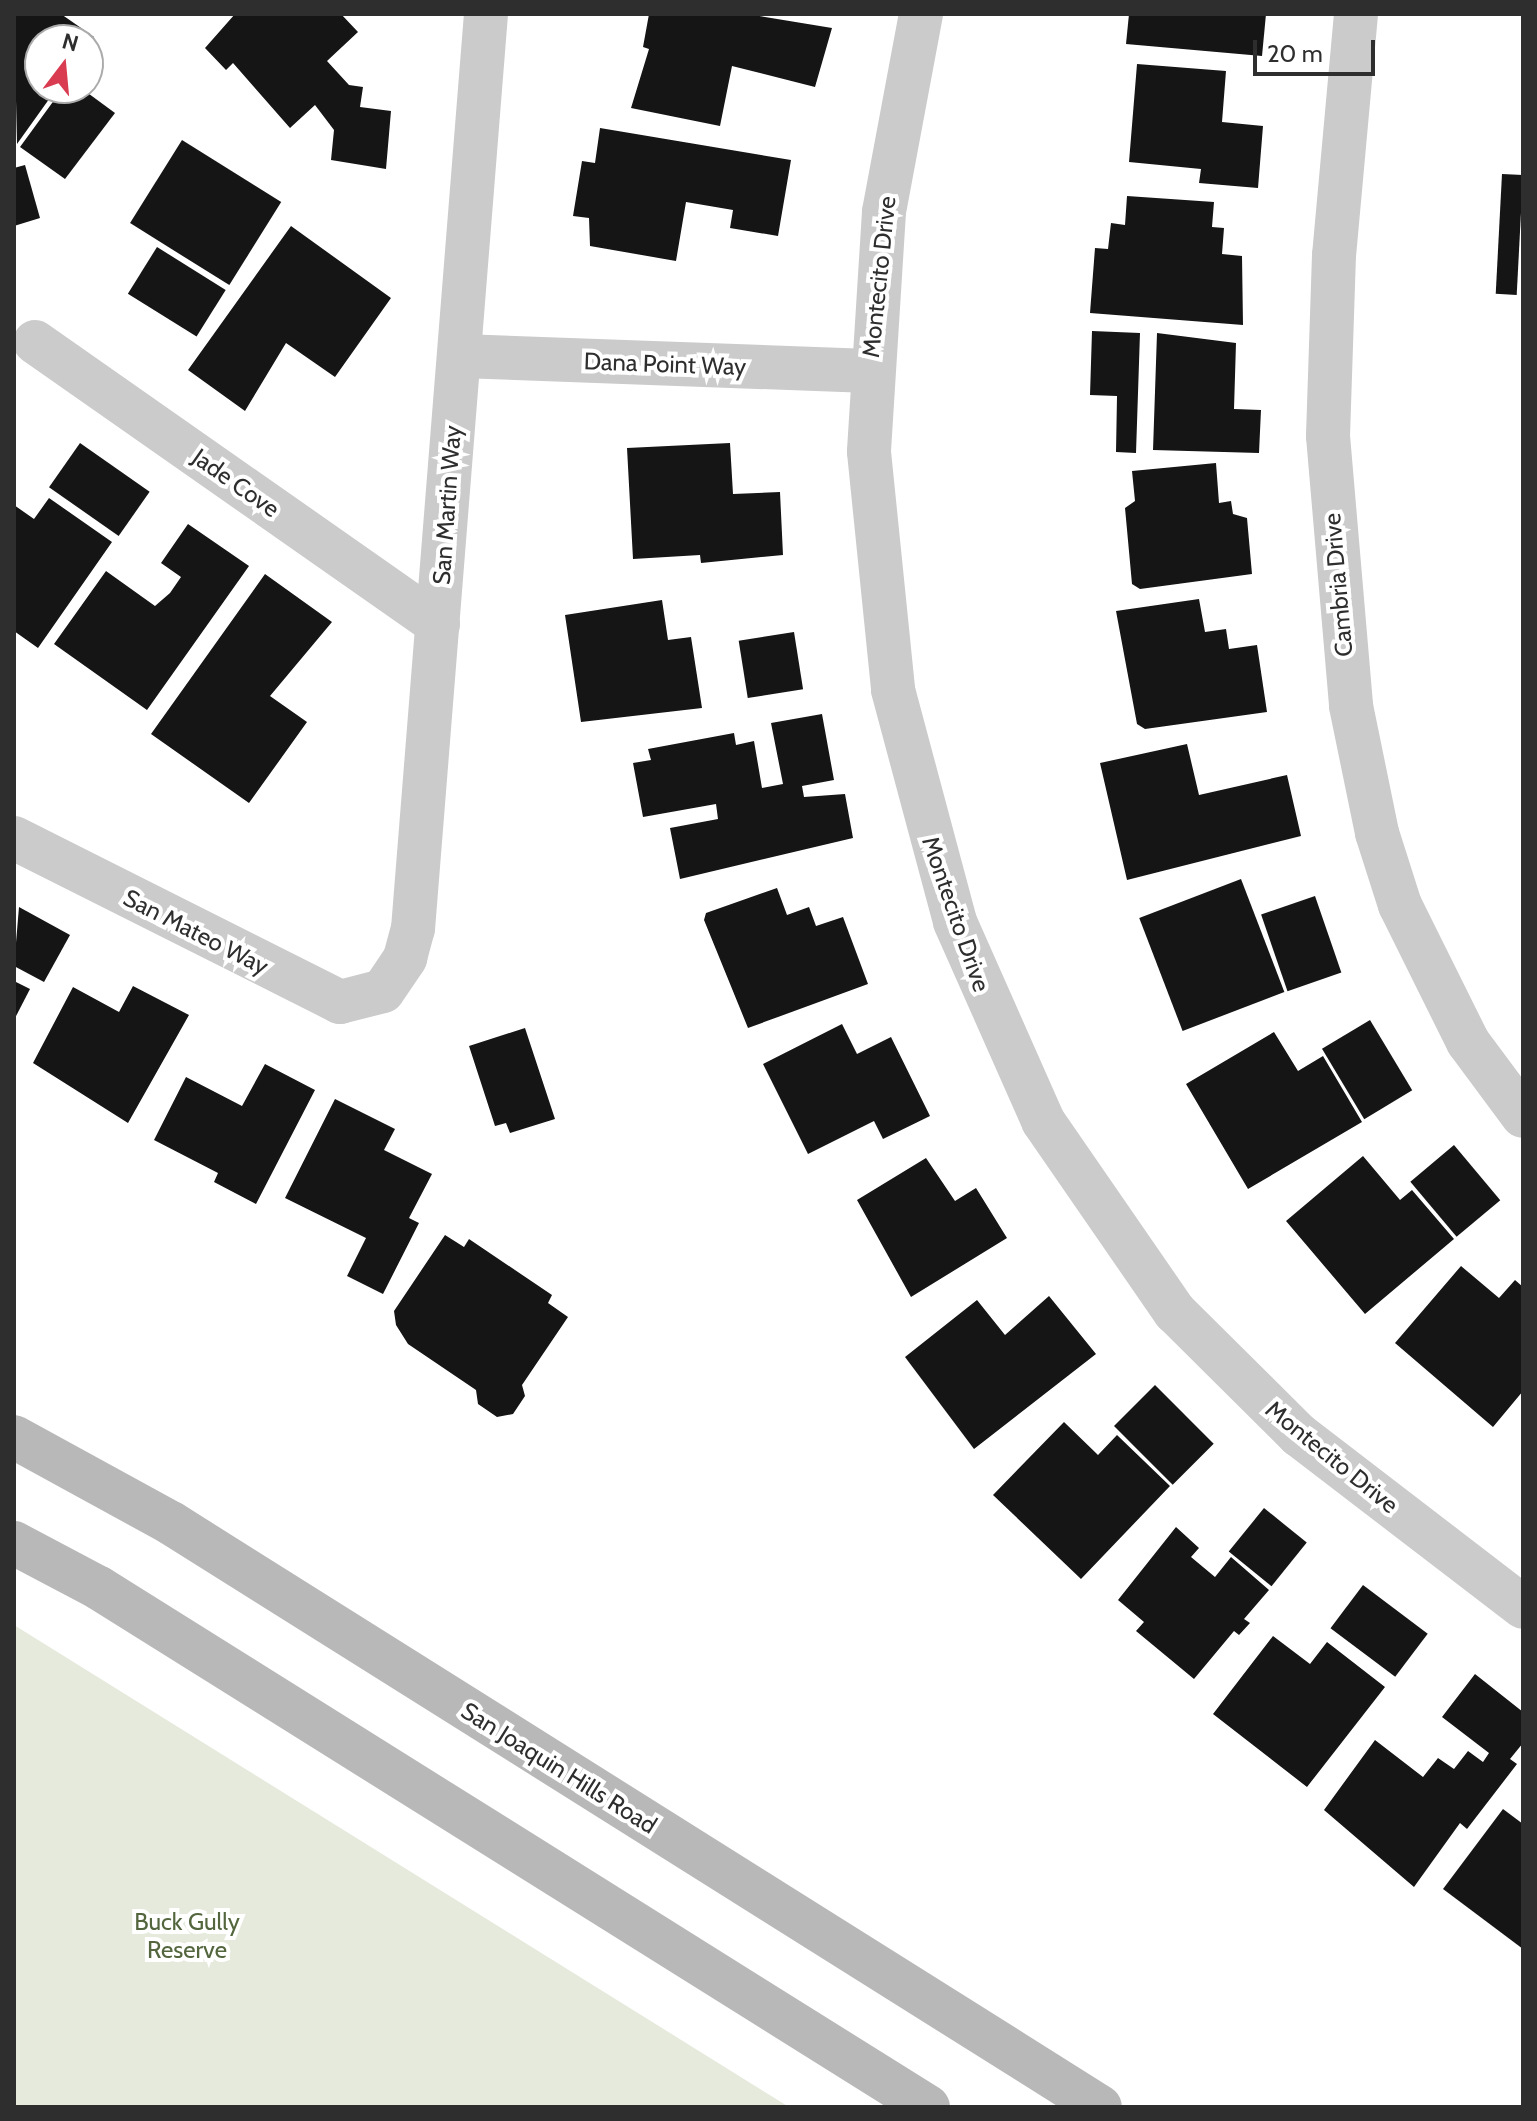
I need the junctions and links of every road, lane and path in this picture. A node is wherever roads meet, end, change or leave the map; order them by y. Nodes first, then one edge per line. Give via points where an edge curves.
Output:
1 (486, 14) edge
2 (921, 14) edge
3 (1356, 14) edge
4 (35, 342) dead end
5 (461, 356) junction
6 (870, 371) junction
7 (438, 624) junction
8 (14, 838) edge
9 (383, 991) joint
10 (1523, 1116) edge
11 (14, 1437) edge
12 (14, 1543) edge
13 (1523, 1607) edge
14 (928, 2107) edge
15 (1100, 2107) edge

1 - 5 street, San Martin Way
2 - 6 street, Montecito Drive via 884,212
3 - 10 street, Cambria Drive via 1334,255 1328,436 1351,706 1377,833 1400,905 1468,1042
4 - 7 street, Jade Cove
5 - 6 street, Dana Point Way
5 - 7 street, San Martin Way
6 - 13 street, Montecito Drive via 879,598 909,768 961,937 1043,1121 1139,1267 1214,1355 1299,1435
7 - 9 street, San Martin Way via 413,929 405,958
8 - 9 street, San Mateo Way via 303,987 340,1002
11 - 15 main road, San Joaquin Hills Road via 171,1523
12 - 14 main road via 113,1596

